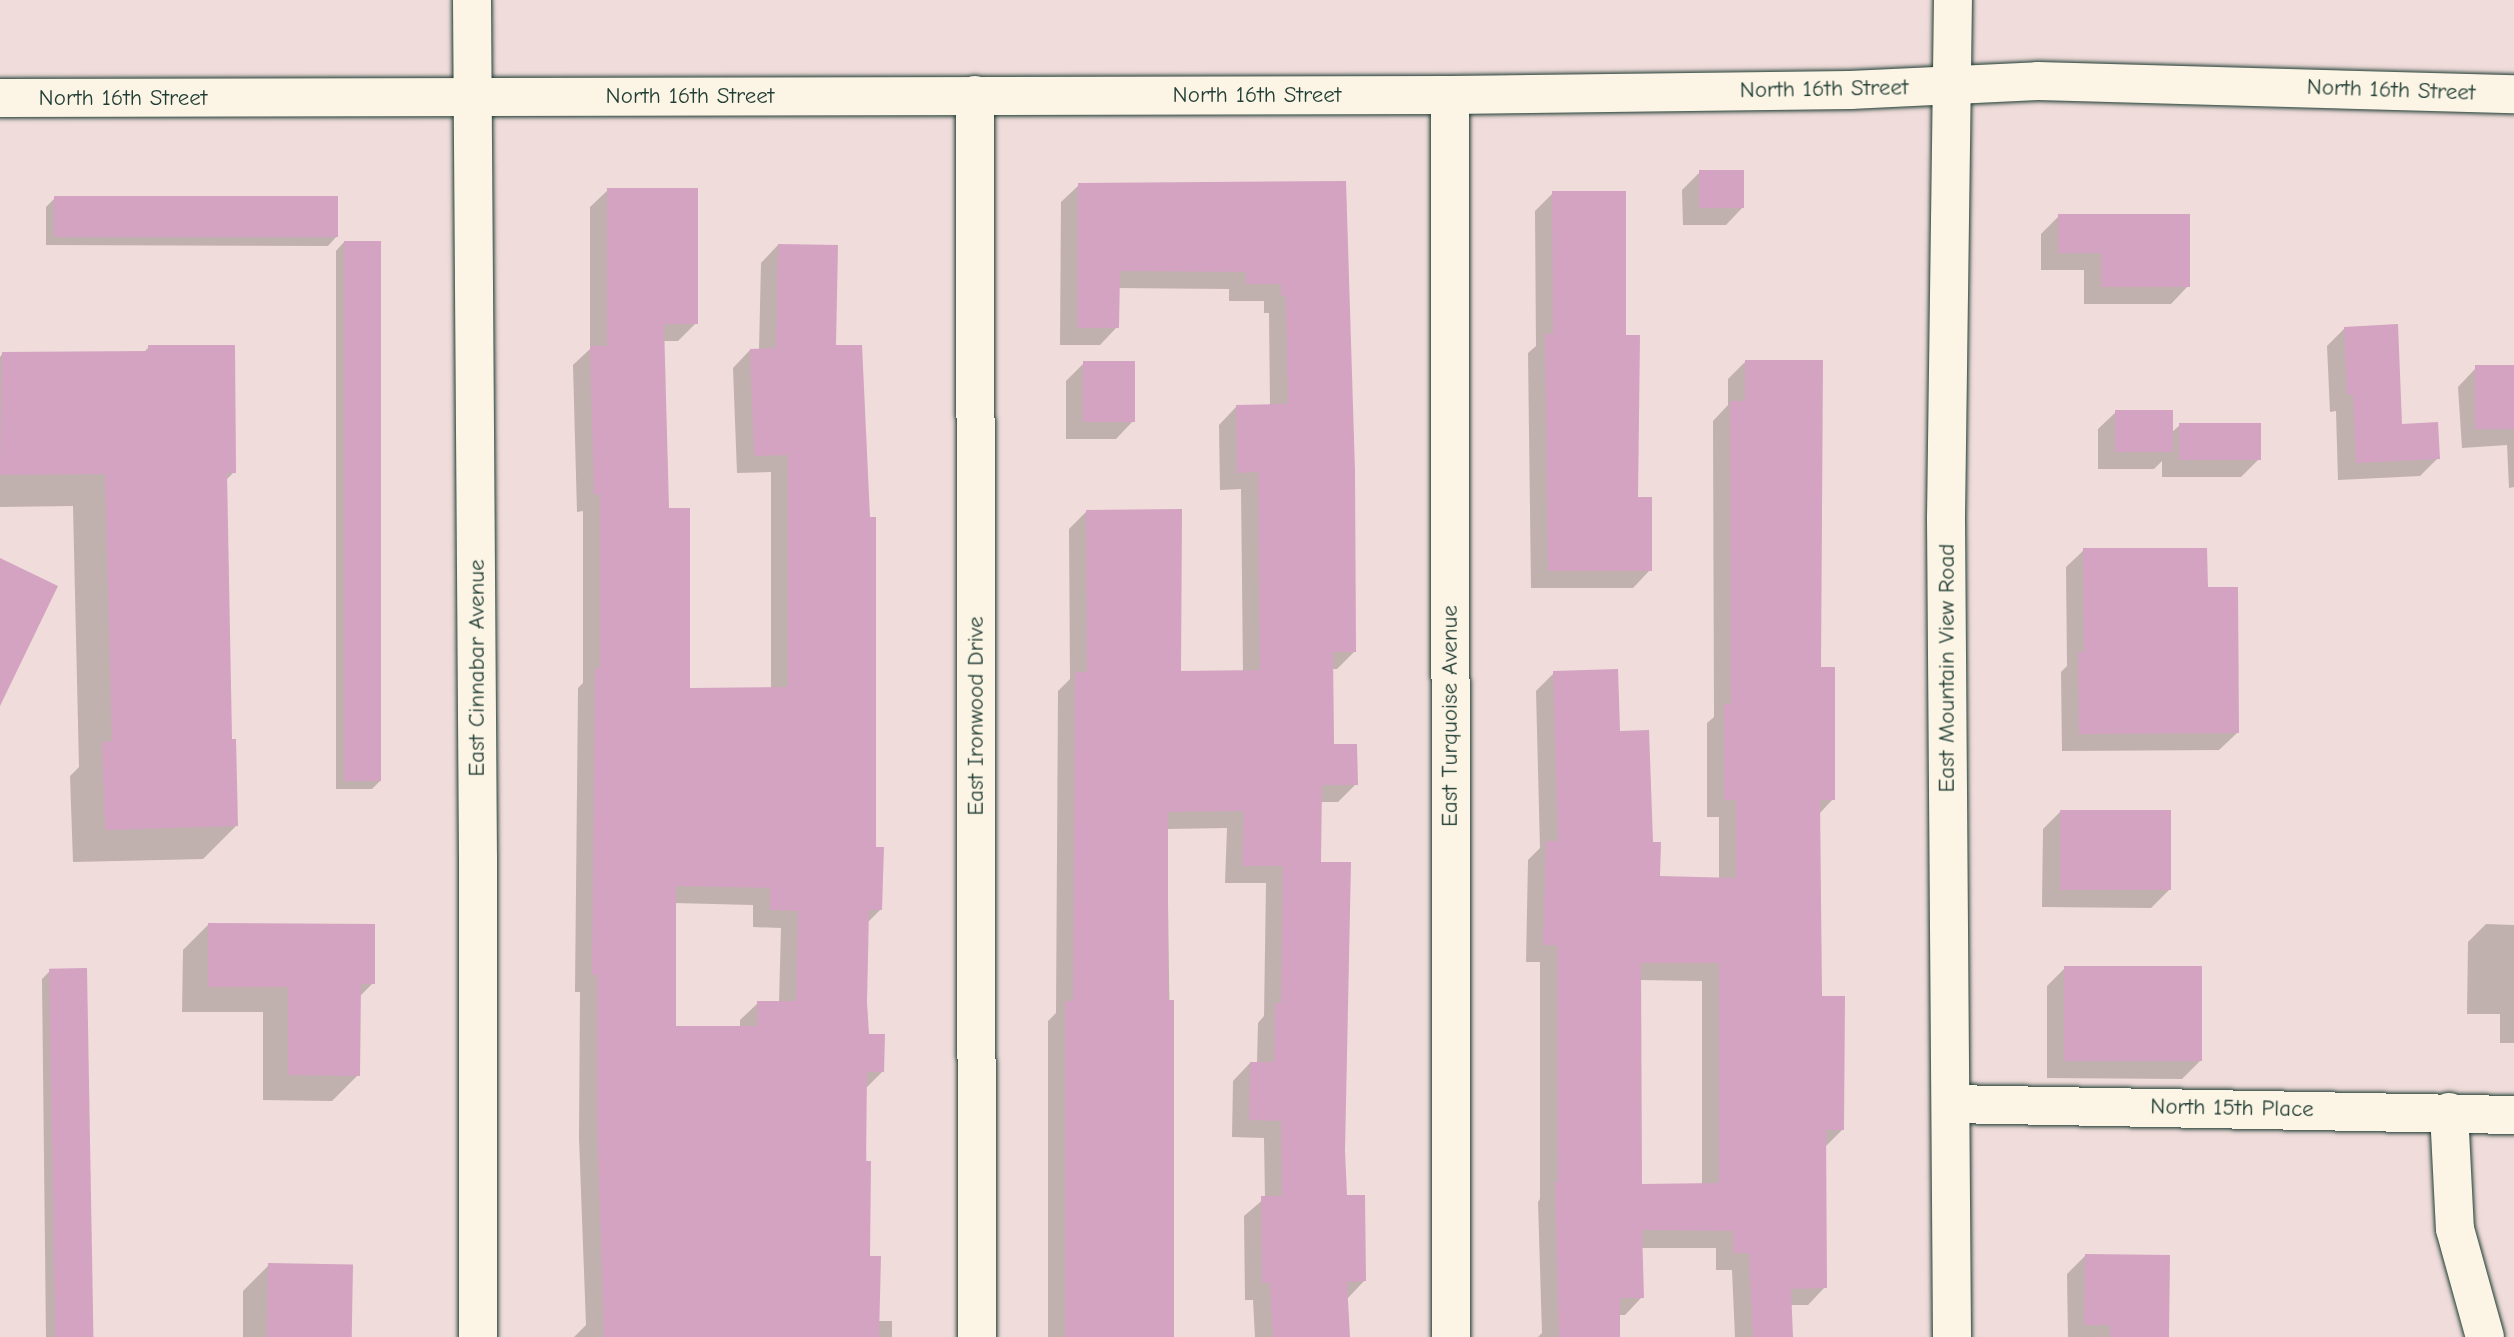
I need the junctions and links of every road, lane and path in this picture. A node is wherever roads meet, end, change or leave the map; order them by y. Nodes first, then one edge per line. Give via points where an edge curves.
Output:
1 (472, 0) edge
2 (1953, 0) edge
3 (1951, 85) junction
4 (1450, 94) junction
5 (2514, 94) edge
6 (975, 95) junction
7 (473, 97) junction
8 (0, 98) edge
9 (1951, 1104) junction
10 (2449, 1112) junction
11 (2514, 1115) edge
12 (478, 1337) edge
13 (977, 1337) edge
14 (1451, 1337) edge
15 (1952, 1337) edge
16 (2485, 1337) edge

1 - 7 street, East Cinnabar Avenue
2 - 3 street, East Mountain View Road
3 - 4 street, North 16th Street
3 - 5 street, North 16th Street via 2038,81
3 - 9 street, East Mountain View Road via 1946,519
4 - 6 street, North 16th Street
4 - 14 street, East Turquoise Avenue
6 - 7 street, North 16th Street
6 - 13 street, East Ironwood Drive
7 - 8 street, North 16th Street
7 - 12 street, East Cinnabar Avenue
9 - 10 street, North 15th Place
9 - 15 street, East Mountain View Road
10 - 11 street, North 15th Place
10 - 16 street via 2455,1230

